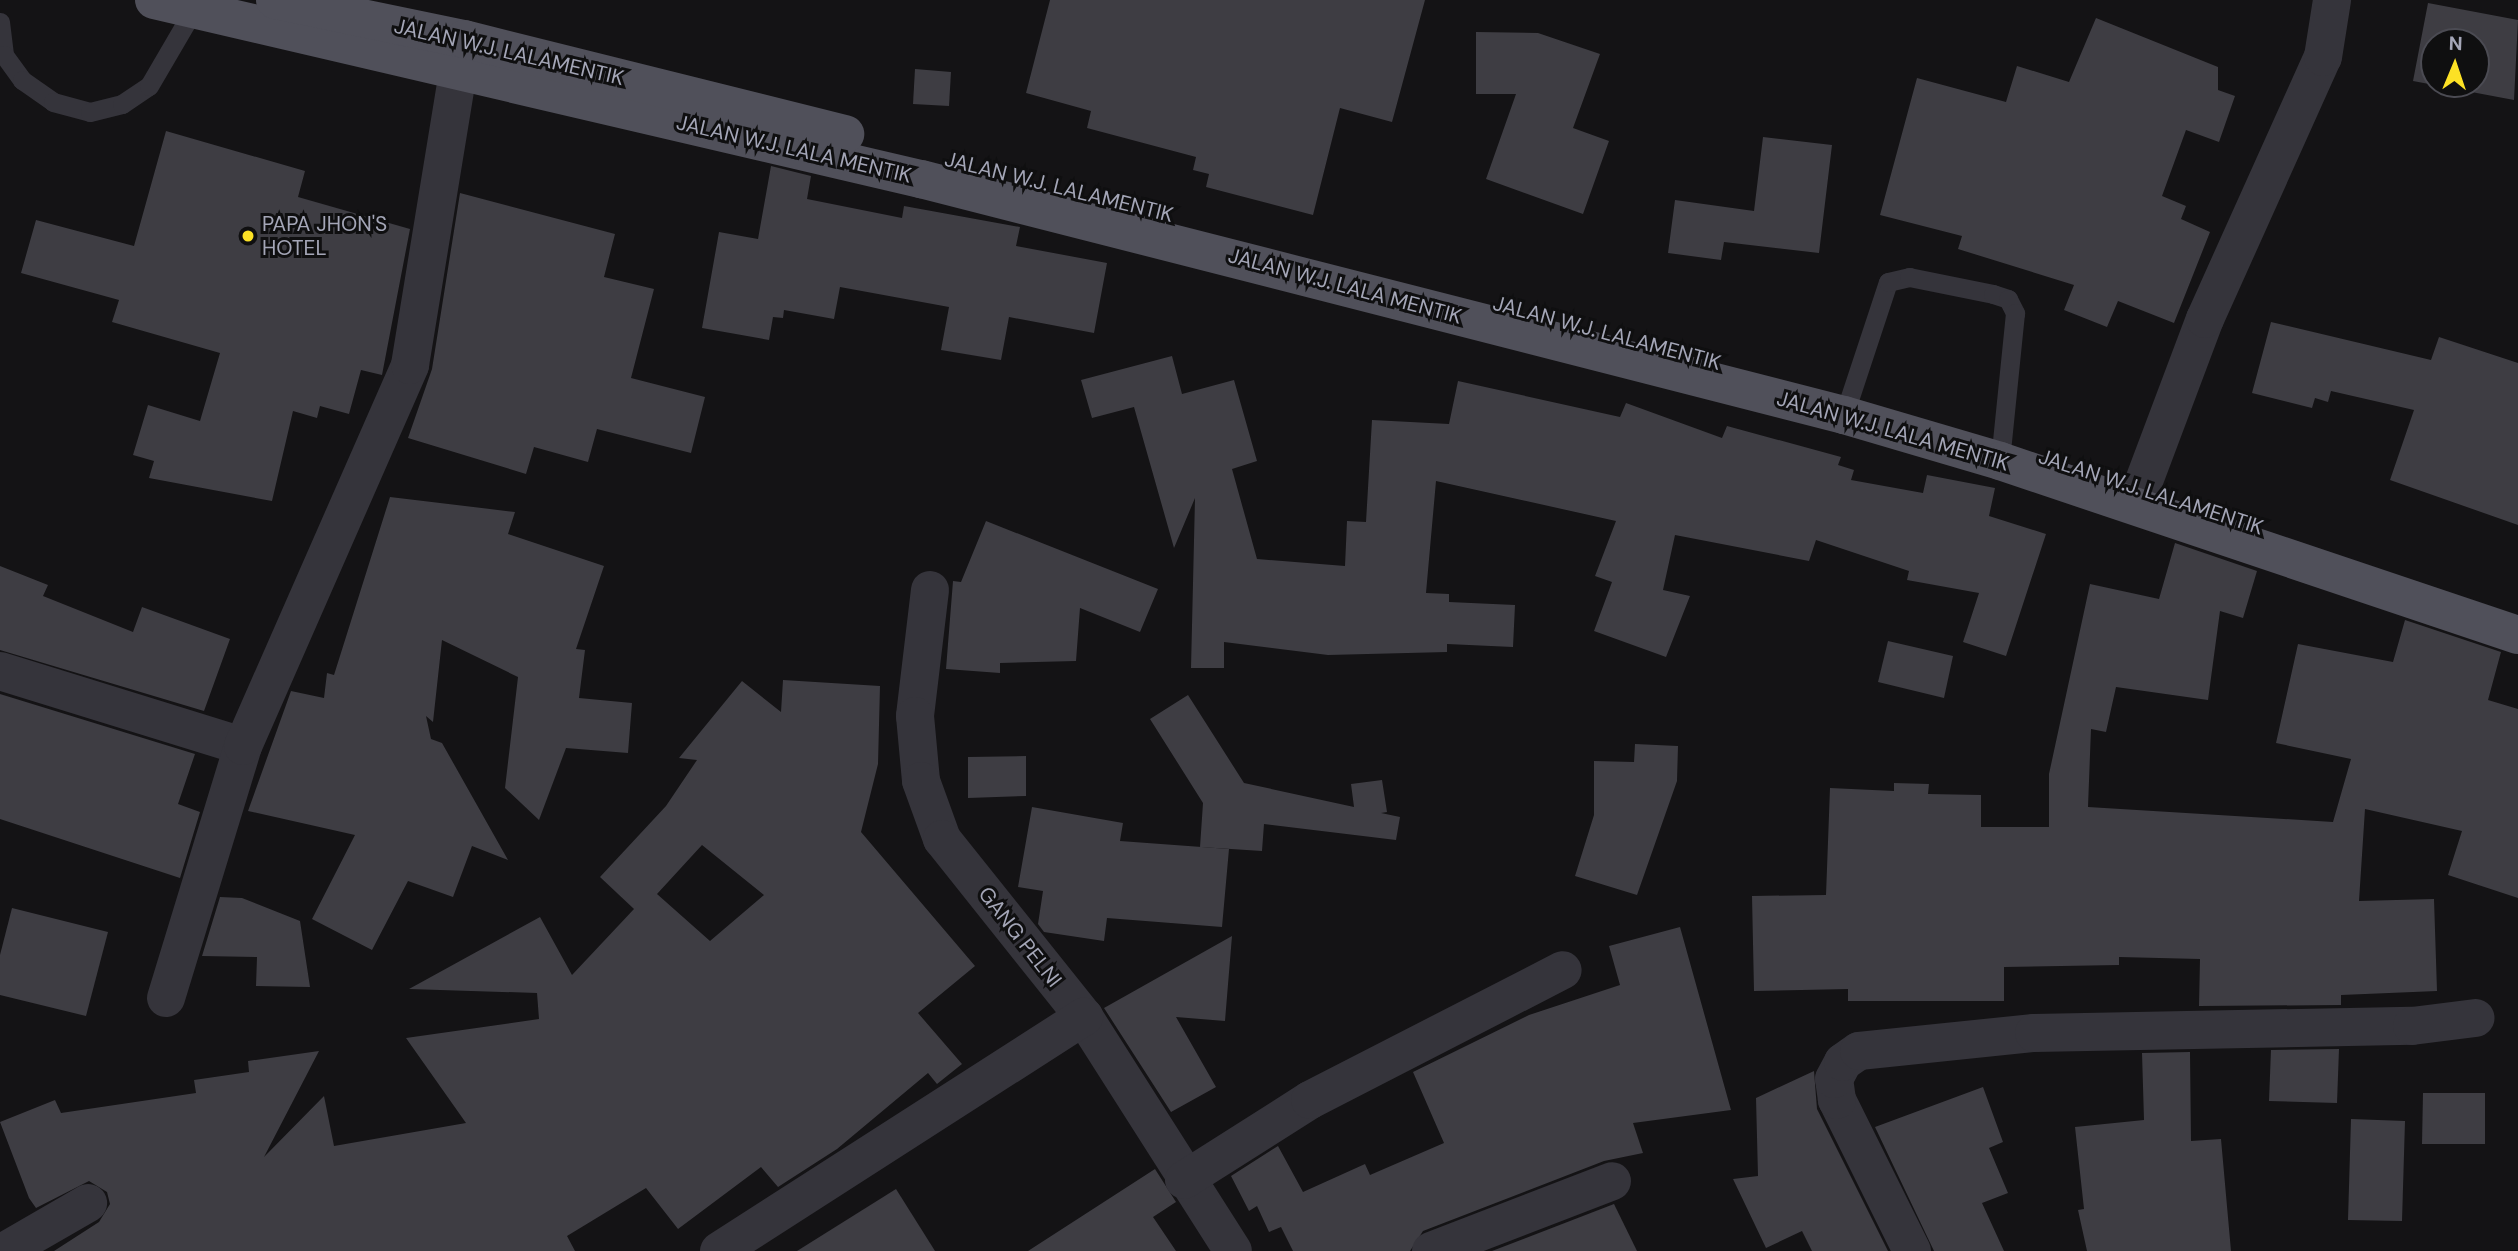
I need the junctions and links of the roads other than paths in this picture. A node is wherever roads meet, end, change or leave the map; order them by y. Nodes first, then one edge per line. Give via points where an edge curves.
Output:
1 (154, 0) edge
2 (275, 0) edge
3 (2332, 0) edge
4 (196, 4) edge
5 (0, 22) edge
6 (460, 54) junction
7 (1848, 408) junction
8 (2002, 453) junction
9 (2141, 489) junction
10 (930, 590) dead end
11 (2518, 613) edge
12 (2518, 635) edge
13 (0, 671) edge
14 (243, 746) junction
15 (1563, 970) dead end
16 (166, 998) dead end
17 (1084, 1017) junction
18 (2475, 1018) dead end
19 (1184, 1180) junction
20 (1612, 1181) dead end
21 (89, 1203) dead end
22 (5, 1251) edge
23 (719, 1251) edge
24 (1233, 1251) edge
25 (1432, 1251) edge
26 (1912, 1251) edge

1 - 4 main road, JALAN W.J. LALA MENTIK
2 - 6 main road, JALAN W.J. LALAMENTIK
3 - 9 street via 2323,57 2205,319
4 - 5 lane via 176,51 149,86 122,104 90,112 53,102 22,80 4,55
4 - 6 main road, JALAN W.J. LALA MENTIK
6 - 7 main road, JALAN W.J. LALA MENTIK via 922,179
6 - 14 street via 410,365
7 - 8 main road, JALAN W.J. LALA MENTIK
7 - 8 lane via 1888,282 1909,277 1993,294 2008,299 2015,313
8 - 9 main road, JALAN W.J. LALAMENTIK
8 - 12 main road, JALAN W.J. LALA MENTIK
9 - 11 main road, JALAN W.J. LALAMENTIK
10 - 17 street, GANG PELNI via 915,716 921,781 942,839
13 - 14 street
14 - 16 street
15 - 19 street via 1310,1100
17 - 19 street, GANG PELNI
17 - 23 street
18 - 26 street via 2412,1026 2008,1034 1859,1051 1843,1062 1834,1079 1837,1100
19 - 24 street, GANG PELNI
20 - 25 street
21 - 22 street

